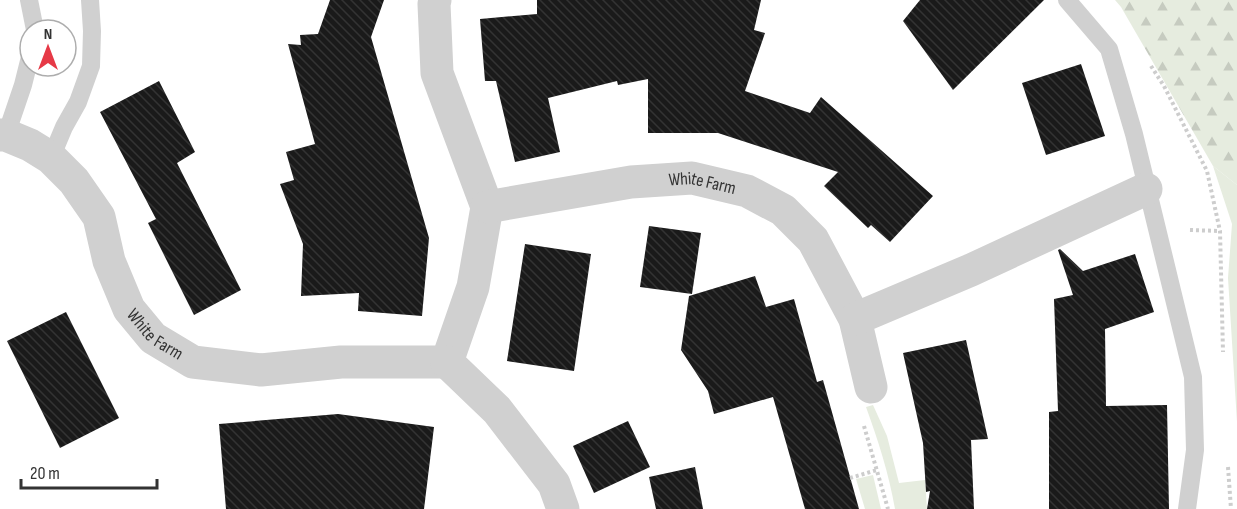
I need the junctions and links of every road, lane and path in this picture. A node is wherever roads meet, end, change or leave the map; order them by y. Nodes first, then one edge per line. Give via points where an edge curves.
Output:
1 (29, 0) edge
2 (90, 0) edge
3 (435, 0) edge
4 (1067, 0) edge
5 (33, 18) edge
6 (1145, 57) dead end
7 (25, 78) edge
8 (3, 135) edge
9 (51, 158) junction
10 (1146, 189) junction
11 (487, 207) junction
12 (855, 319) junction
13 (447, 362) junction
14 (1224, 362) dead end
15 (871, 387) joint
16 (1228, 465) dead end
17 (877, 470) junction
18 (850, 478) dead end
19 (563, 509) edge
20 (888, 509) edge
21 (1187, 509) edge
22 (1231, 509) edge

1 - 5 lane
2 - 9 lane via 91,66
3 - 11 street via 437,73
4 - 10 lane via 1109,49
6 - 14 path via 1207,171 1220,231
7 - 8 lane
8 - 9 street, White Farm
9 - 13 street, White Farm via 74,181 99,217 109,261 129,309 153,338 193,362 261,370 341,362
10 - 12 street
10 - 21 lane via 1193,377 1195,450
11 - 12 street, White Farm via 631,182 692,178 747,191 783,210 813,240
11 - 13 street via 473,287
12 - 15 street, White Farm
13 - 19 street via 496,410 554,484
15 - 17 path via 858,406
16 - 22 path
17 - 18 path
17 - 20 path

